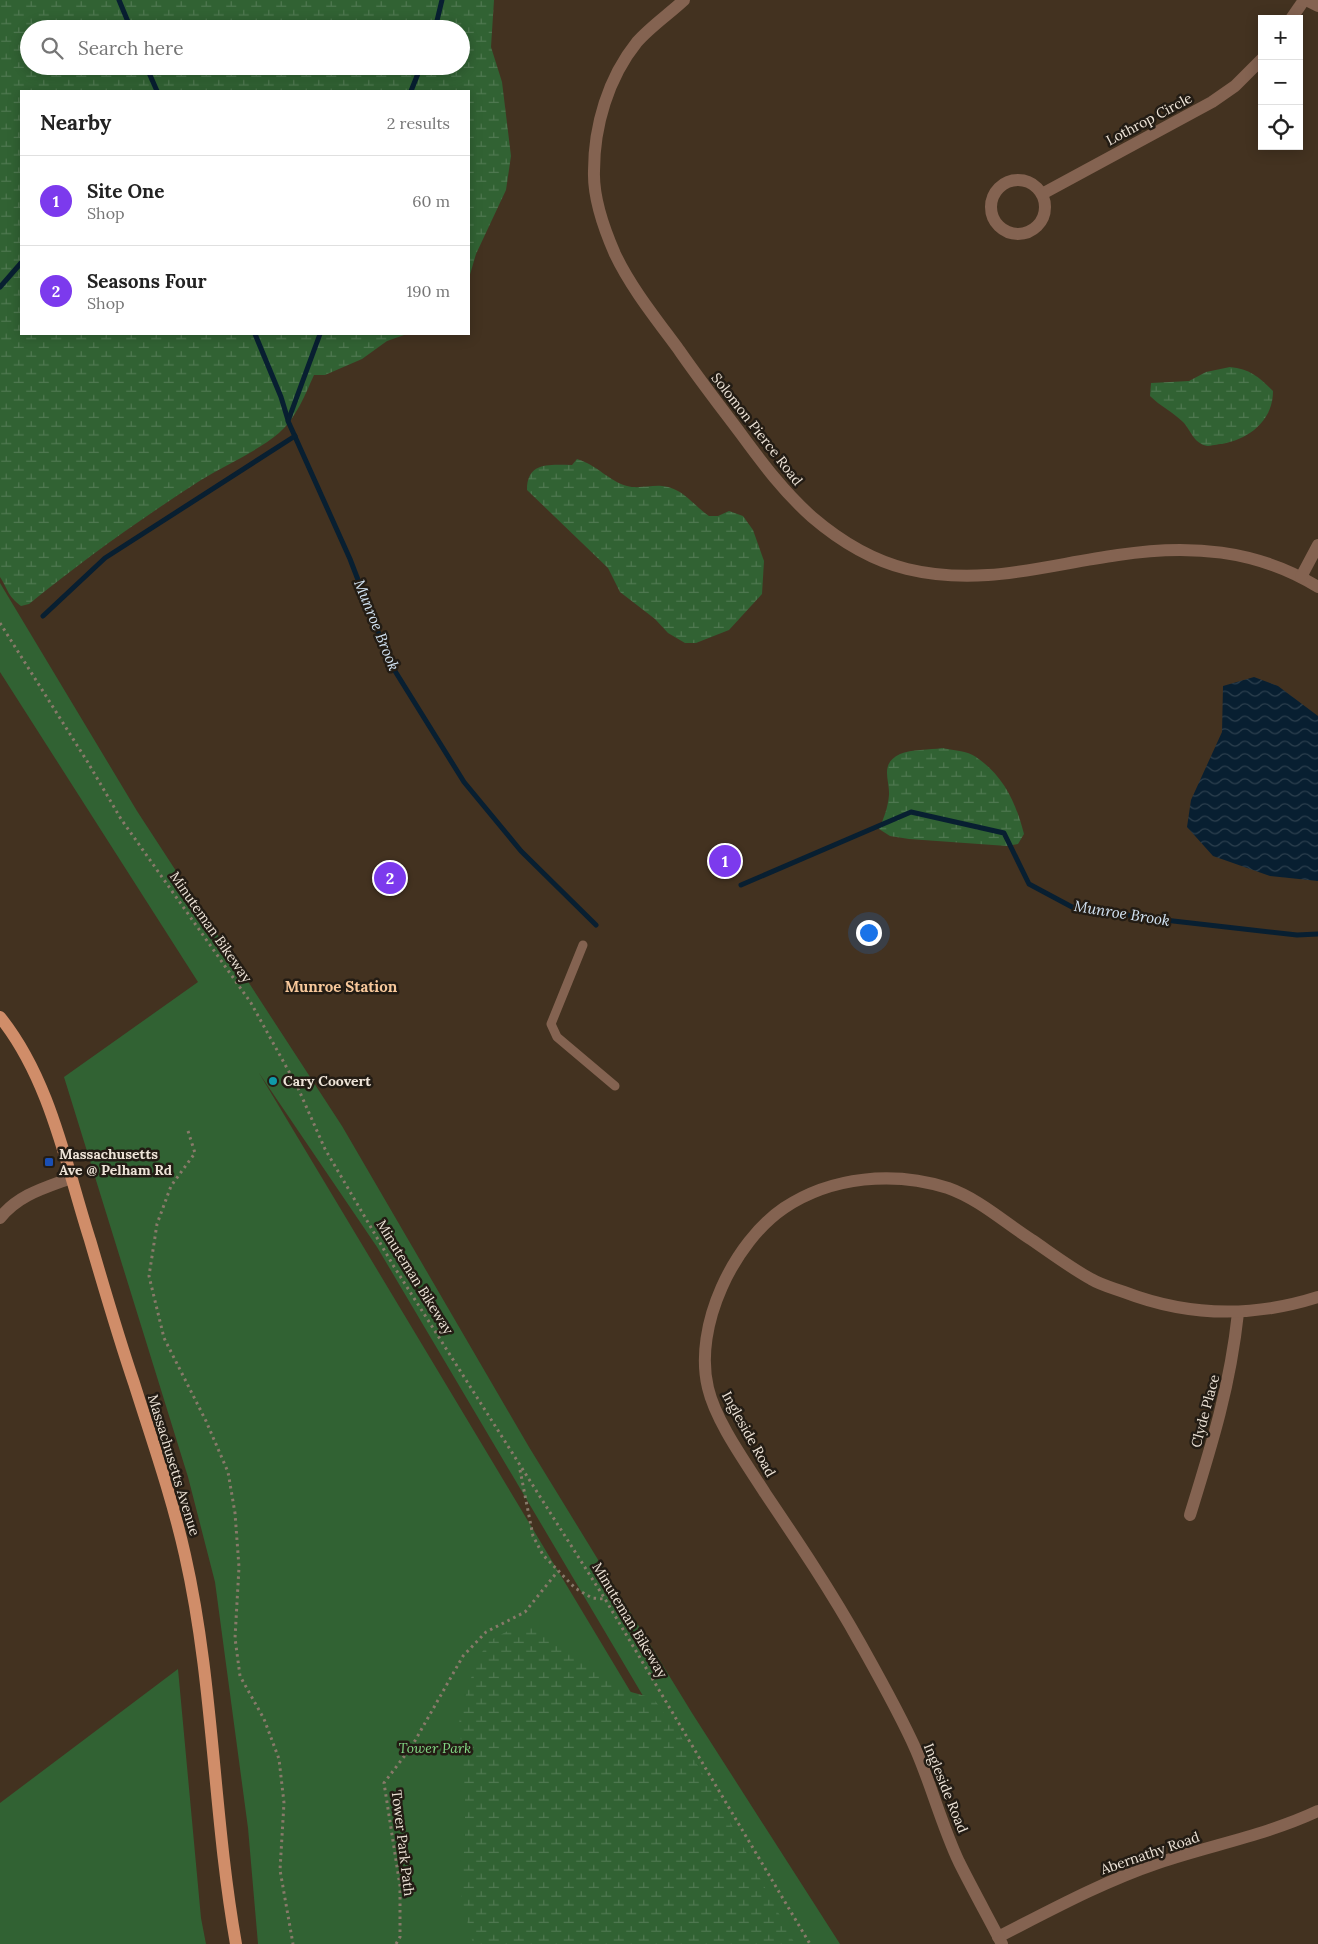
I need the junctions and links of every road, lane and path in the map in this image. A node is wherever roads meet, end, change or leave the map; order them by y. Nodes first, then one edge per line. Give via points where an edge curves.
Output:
1 (684, 0) edge
2 (1305, 0) edge
3 (1318, 6) edge
4 (1294, 15) edge
5 (1261, 60) edge
6 (1042, 194) junction
7 (1318, 545) edge
8 (1301, 577) junction
9 (1318, 587) edge
10 (0, 623) edge
11 (583, 946) dead end
12 (0, 1017) edge
13 (614, 1086) dead end
14 (188, 1132) dead end
15 (71, 1178) junction
16 (0, 1218) edge
17 (1318, 1297) edge
18 (1238, 1312) junction
19 (520, 1467) junction
20 (1190, 1515) dead end
21 (558, 1571) junction
22 (605, 1599) junction
23 (1318, 1811) edge
24 (1000, 1940) edge
25 (236, 1944) edge
26 (293, 1944) edge
27 (396, 1944) edge
28 (810, 1944) edge

1 - 8 street, Solomon Pierce Road via 638,41 613,79 598,125 593,173 602,221 617,258 649,308 779,486 806,512 868,556 908,569 951,576 984,577 1117,555 1199,549 1251,558
2 - 3 street
2 - 4 street
5 - 6 street, Lothrop Circle via 1235,86 1212,102
6 - 6 street via 1044,215 1031,231 1010,233 994,220 990,210 991,199 1004,183 1026,181
7 - 8 street
8 - 9 street, Solomon Pierce Road
10 - 19 path, Minuteman Bikeway via 120,819 251,1003 298,1088 325,1149 393,1265
11 - 13 lane via 551,1024 557,1038
12 - 15 main road, Massachusetts Avenue via 19,1040 30,1061
14 - 26 path via 195,1153 171,1186 157,1224 150,1276 164,1338 228,1472 239,1567 236,1647 240,1676 264,1719 278,1759 284,1803 280,1870
15 - 16 street via 27,1194
15 - 25 main road, Massachusetts Avenue via 159,1458 185,1556 201,1648 227,1893
17 - 18 street, Ingleside Road via 1268,1309
18 - 20 street, Clyde Place via 1234,1354 1222,1411
18 - 24 street, Ingleside Road via 1184,1310 1093,1281 976,1201 927,1182 893,1178 849,1181 822,1189 798,1198 776,1213 754,1235 724,1282 713,1307 706,1334 705,1361 708,1388 718,1414 860,1644 915,1748 958,1860
19 - 21 path via 533,1536 543,1555
19 - 22 path, Minuteman Bikeway
21 - 22 path via 575,1588 592,1598
21 - 27 path, Tower Park Path via 525,1612 486,1632 463,1656 412,1746 384,1783 400,1886 400,1937
22 - 28 path, Minuteman Bikeway
23 - 24 street, Abernathy Road via 1249,1837 1158,1863 1096,1887

